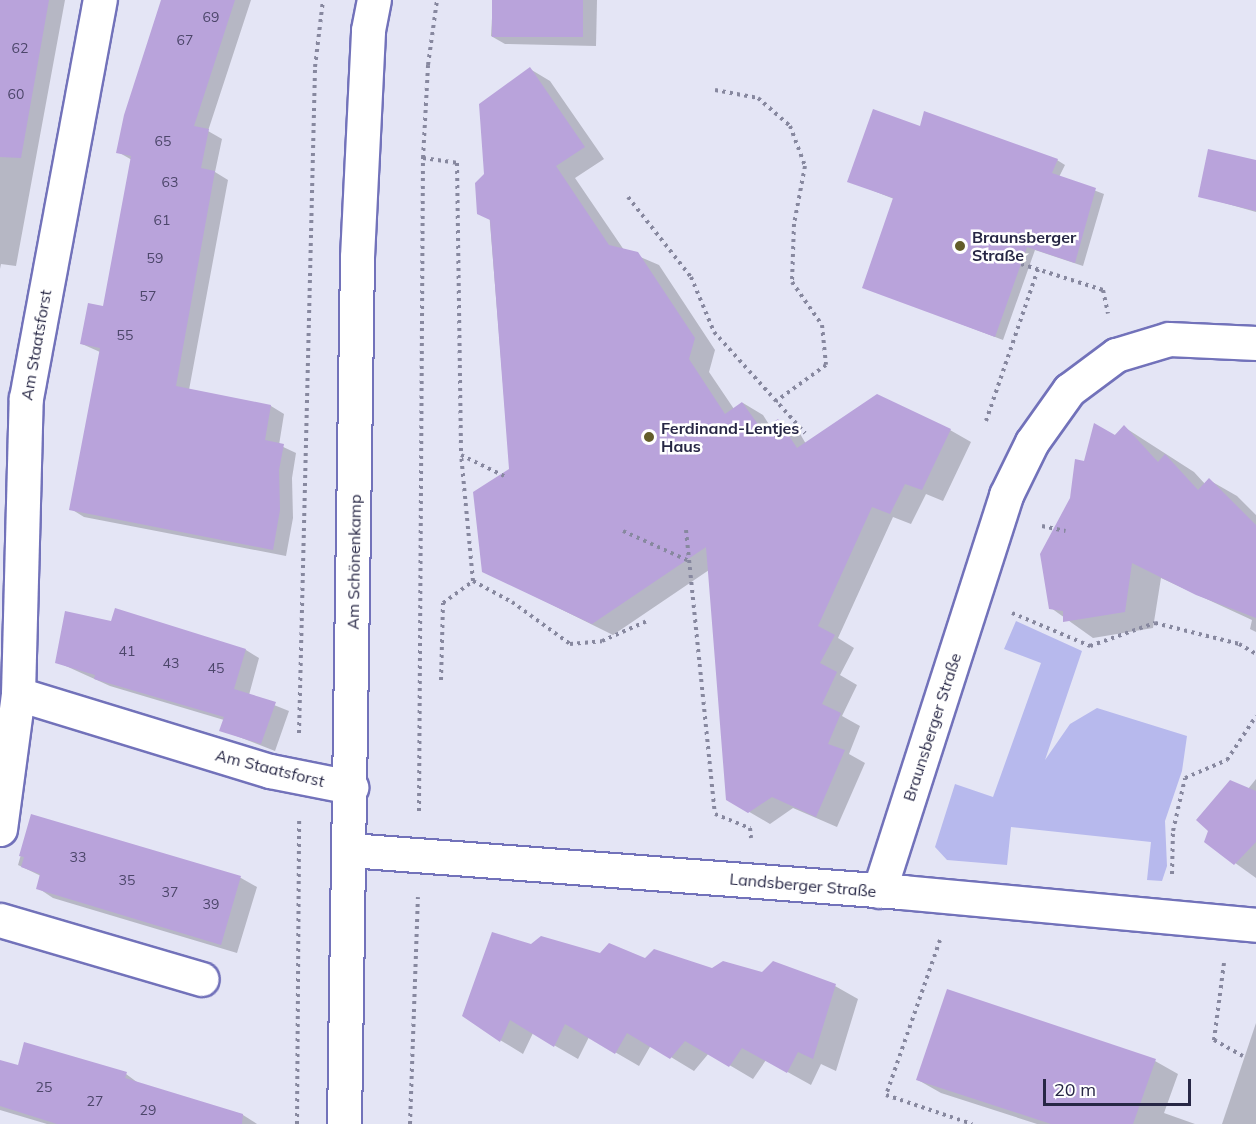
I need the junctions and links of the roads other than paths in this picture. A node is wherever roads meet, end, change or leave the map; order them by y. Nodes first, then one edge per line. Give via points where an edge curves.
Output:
1 (100, 0) edge
2 (374, 0) edge
3 (1256, 343) edge
4 (18, 694) junction
5 (351, 787) junction
6 (0, 829) edge
7 (350, 850) junction
8 (879, 891) junction
9 (0, 920) edge
10 (1256, 925) edge
11 (202, 979) dead end
12 (344, 1124) edge

1 - 4 street, Am Staatsforst via 26,398
2 - 5 street, Am Schönenkamp via 368,30 357,257
3 - 8 street, Braunsberger Straße via 1169,339 1116,355 1069,390 1032,442 1006,495
4 - 5 street, Am Staatsforst via 298,777
4 - 6 street, Am Staatsforst
5 - 7 street, Am Schönenkamp
7 - 8 street, Landsberger Straße
7 - 12 street, Am Schönenkamp
8 - 10 street, Landsberger Straße
9 - 11 street

